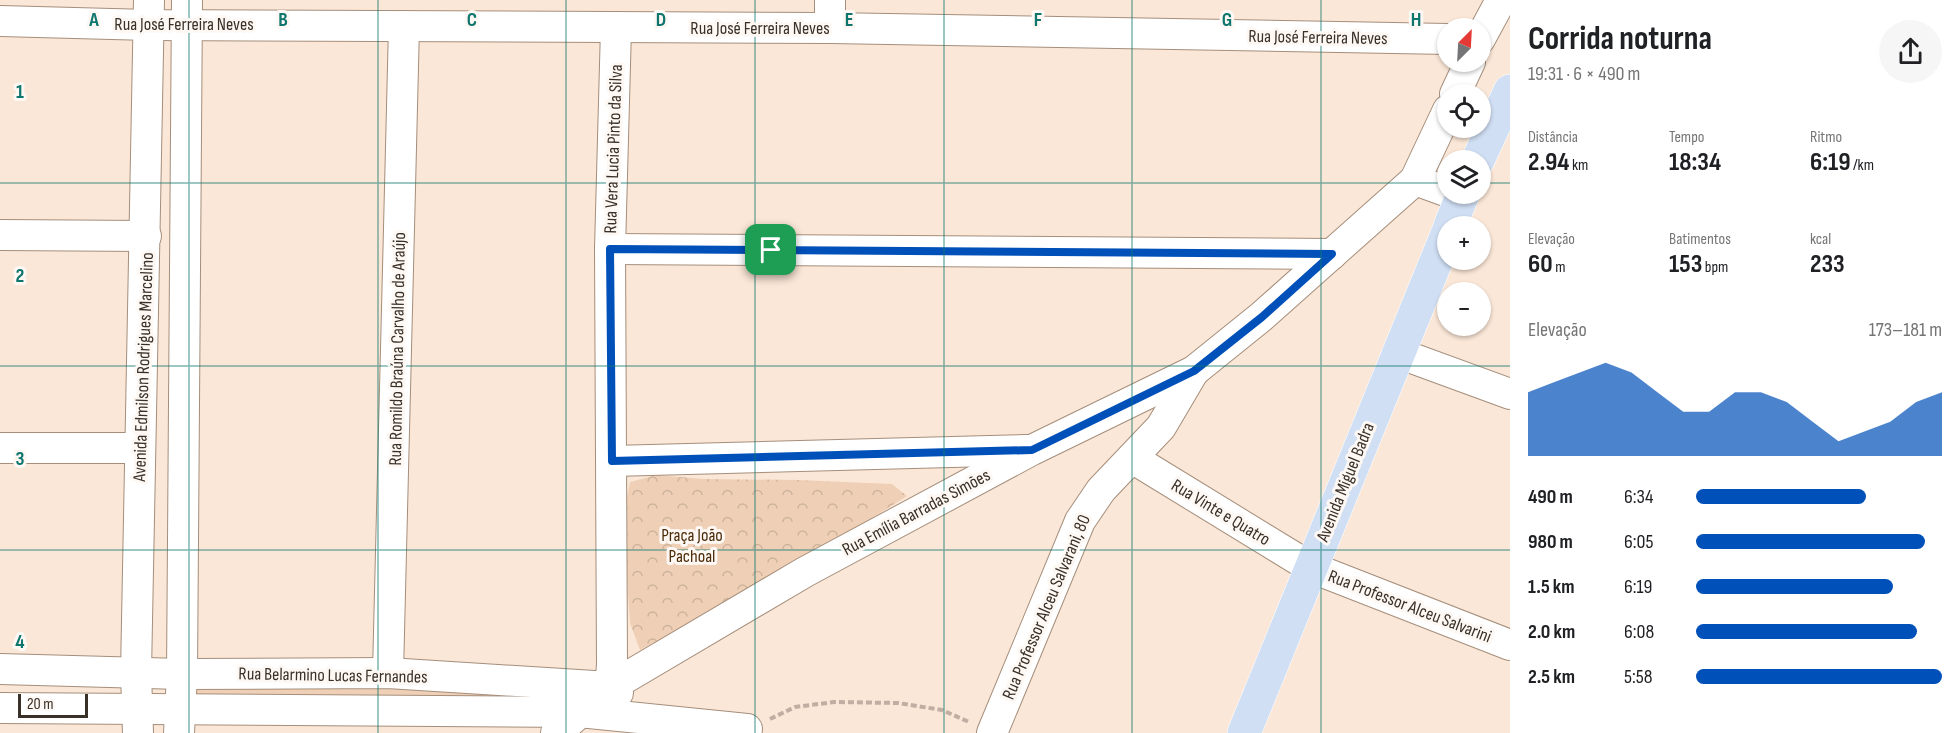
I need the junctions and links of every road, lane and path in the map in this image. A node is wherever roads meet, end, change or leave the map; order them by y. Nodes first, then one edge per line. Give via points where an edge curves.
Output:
1 (1501, 0) edge
2 (149, 12) edge
3 (187, 12) edge
4 (830, 14) edge
5 (1491, 19) edge
6 (0, 21) edge
7 (404, 26) junction
8 (616, 28) junction
9 (1437, 39) edge
10 (1510, 91) edge
11 (1501, 132) edge
12 (1437, 133) edge
13 (1486, 150) edge
14 (1415, 180) junction
15 (1437, 192) edge
16 (0, 235) edge
17 (146, 236) junction
18 (610, 249) junction
19 (1332, 254) junction
20 (1437, 259) edge
21 (1398, 353) junction
22 (1194, 371) junction
23 (1510, 394) edge
24 (0, 448) edge
25 (140, 448) junction
26 (1032, 450) junction
27 (1132, 458) junction
28 (612, 461) junction
29 (1310, 567) junction
30 (1510, 645) edge
31 (0, 669) edge
32 (136, 673) junction
33 (388, 673) junction
34 (182, 674) junction
35 (611, 676) junction
36 (0, 708) edge
37 (579, 712) junction
38 (655, 720) junction
39 (138, 721) edge
40 (179, 722) edge
41 (747, 729) joint
42 (556, 733) edge
43 (992, 733) edge
44 (1244, 733) edge

1 - 5 street
2 - 3 street, Rua José Ferreira Neves
2 - 6 street, Rua José Ferreira Neves
2 - 17 street, Avenida Edmilson Rodrigues Marcelino
3 - 7 street, Rua José Ferreira Neves
3 - 34 street
4 - 8 street, Rua José Ferreira Neves
4 - 9 street, Rua José Ferreira Neves
7 - 8 street, Rua José Ferreira Neves
7 - 33 street, Rua Romildo Braúna Carvalho de Araújo
8 - 18 street, Rua Vera Lucia Pinto da Silva
10 - 11 main road
11 - 13 main road
12 - 14 street
14 - 15 street
14 - 19 street, Rua Emília Barradas Simões
16 - 17 street
17 - 25 street, Avenida Edmilson Rodrigues Marcelino
18 - 19 street
18 - 28 street, Rua Vera Lucia Pinto da Silva
19 - 22 street, Rua Emília Barradas Simões
20 - 21 main road, Avenida Miguel Badra
21 - 23 street
21 - 29 main road, Avenida Miguel Badra
22 - 26 street, Rua Emília Barradas Simões
22 - 27 street, Rua Professor Alceu Salvarani, 80 via 1161,427
24 - 25 street
25 - 32 street, Avenida Edmilson Rodrigues Marcelino
26 - 28 street
26 - 35 street, Rua Emília Barradas Simões
27 - 29 street, Rua Vinte e Quatro
27 - 43 street, Rua Professor Alceu Salvarani, 80 via 1101,490 1080,521
28 - 35 street, Rua Vera Lucia Pinto da Silva
29 - 30 street, Rua Professor Alceu Salvarini
29 - 44 main road, Avenida Miguel Badra
31 - 32 street, Rua Belarmino Lucas Fernandes
32 - 34 street, Rua Belarmino Lucas Fernandes
32 - 39 street, Avenida Edmilson Rodrigues Marcelino
33 - 34 street, Rua Belarmino Lucas Fernandes
33 - 35 street, Rua Belarmino Lucas Fernandes
34 - 40 street
35 - 37 street, Rua Emília Barradas Simões
35 - 38 street
36 - 39 street, Rua Belarmino Lucas Fernandes
37 - 38 street, Rua Belarmino Lucas Fernandes
37 - 40 street, Rua Belarmino Lucas Fernandes
37 - 42 street, Rua Emília Barradas Simões
38 - 41 street, Rua Belarmino Lucas Fernandes
39 - 40 street, Rua Belarmino Lucas Fernandes
41 - 43 path via 795,707 834,702 898,703 942,710

